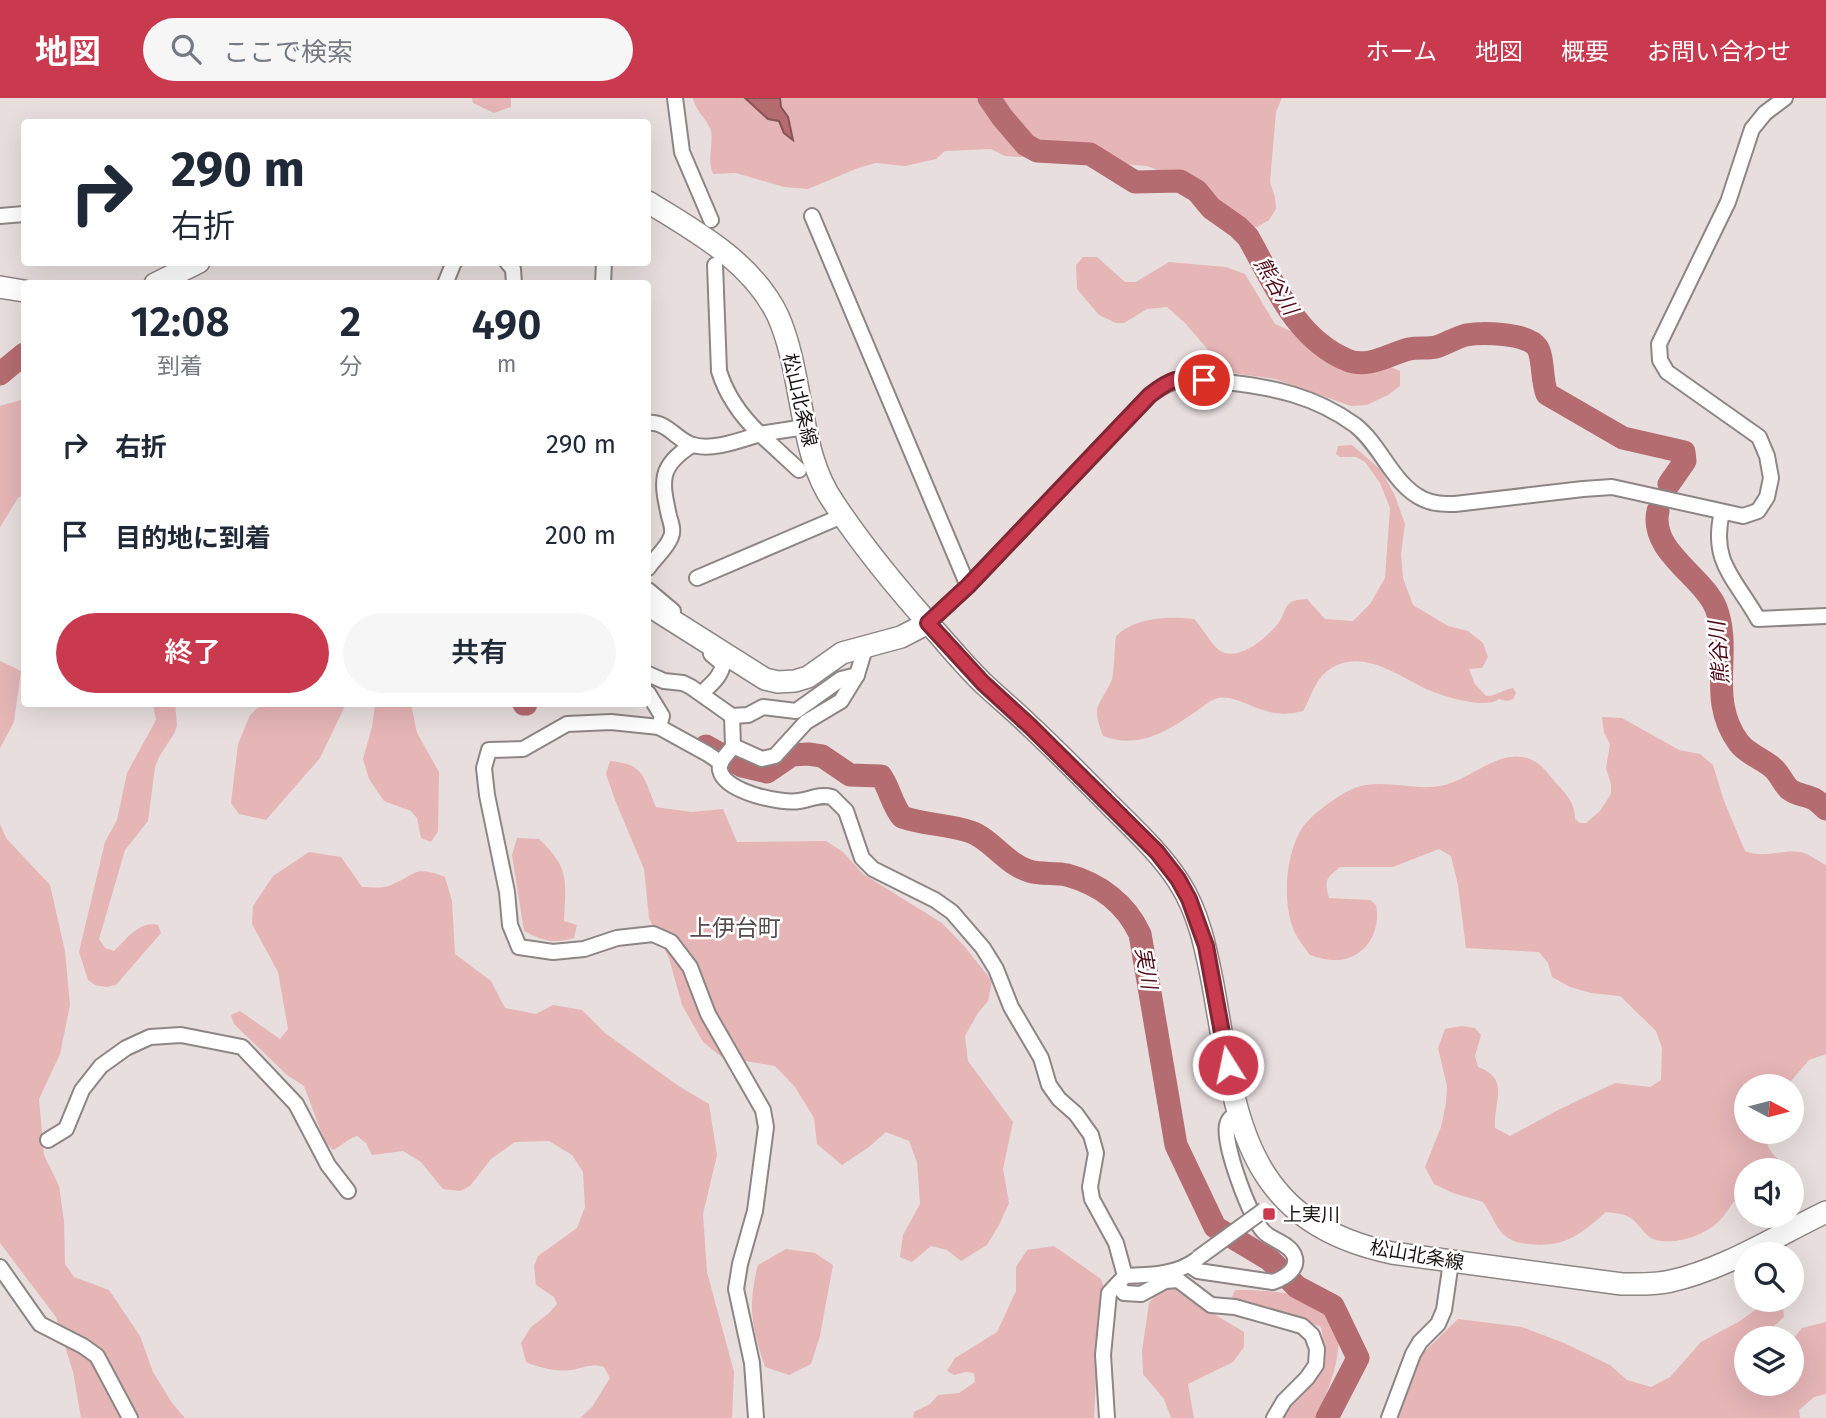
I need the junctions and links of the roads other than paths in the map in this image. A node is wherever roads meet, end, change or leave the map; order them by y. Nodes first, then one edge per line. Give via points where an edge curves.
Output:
1 (676, 98) edge
2 (1785, 98) edge
3 (651, 204) edge
4 (21, 214) edge
5 (0, 215) edge
6 (812, 216) dead end
7 (711, 220) dead end
8 (715, 265) dead end
9 (192, 273) edge
10 (168, 280) edge
11 (0, 287) edge
12 (21, 290) edge
13 (651, 423) edge
14 (805, 427) junction
15 (760, 434) junction
16 (692, 445) junction
17 (799, 470) dead end
18 (1722, 512) junction
19 (842, 516) junction
20 (651, 564) edge
21 (697, 578) dead end
22 (968, 586) junction
23 (651, 593) edge
24 (651, 607) edge
25 (1826, 616) edge
26 (928, 623) junction
27 (695, 635) junction
28 (866, 645) junction
29 (715, 649) junction
30 (651, 675) edge
31 (857, 676) junction
32 (702, 693) junction
33 (651, 700) edge
34 (732, 716) junction
35 (661, 722) junction
36 (727, 755) junction
37 (1237, 1113) junction
38 (48, 1140) dead end
39 (348, 1191) dead end
40 (1283, 1197) junction
41 (1826, 1212) edge
42 (1194, 1261) junction
43 (1451, 1262) junction
44 (0, 1267) edge
45 (1122, 1280) junction
46 (130, 1418) edge
47 (756, 1418) edge
48 (1107, 1418) edge
49 (1275, 1418) edge
50 (1389, 1418) edge

1 - 7 street via 682,152
2 - 18 street via 1752,130 1728,202 1659,344 1667,372 1759,437 1767,456 1771,478 1758,511 1743,516
3 - 14 main road, 松山北条線 via 724,251 759,285 777,316 793,360
4 - 5 street
6 - 22 street
8 - 15 street via 719,372 734,405
9 - 10 main road
11 - 12 main road
13 - 16 street via 659,423
14 - 15 street
14 - 19 main road, 松山北条線 via 822,483
15 - 16 street via 723,445
15 - 17 street
16 - 20 street via 677,454 663,476 671,539
18 - 22 street via 1612,488 1435,503 1411,491 1357,427 1316,401 1252,385 1181,378 1150,395
18 - 25 street via 1718,538 1723,564 1758,619
19 - 21 street
19 - 26 main road, 松山北条線
22 - 26 street
23 - 27 street via 691,626
24 - 27 main road
26 - 28 main road via 901,637
26 - 37 main road, 松山北条線 via 983,683 1157,852 1178,879 1206,946
27 - 29 main road
28 - 29 main road via 842,653 808,677 778,682
28 - 31 street
29 - 32 street via 710,654 723,664 722,669
30 - 32 street
31 - 34 street via 841,679 796,711 763,707 748,716
31 - 36 street via 841,701 806,722 775,756
32 - 34 street
33 - 35 street
34 - 36 street
35 - 36 street via 686,741
35 - 47 street via 567,724 523,749 489,750 484,768 487,795 510,925 519,947 553,952 584,949 617,938 653,934 671,942 690,967 708,1014 763,1110 766,1127 754,1211 736,1289 752,1363
36 - 45 street via 722,774 735,787 756,796 799,801 832,797 846,811 862,858 873,869 953,912 984,948 1041,1058 1049,1086 1091,1135 1096,1153 1092,1199 1116,1243
37 - 40 main road, 松山北条線 via 1262,1170
37 - 42 street via 1227,1124 1227,1140 1247,1202 1263,1231 1295,1256 1287,1275 1258,1281 1198,1271
38 - 39 street via 66,1129 82,1090 101,1066 150,1037 181,1035 242,1047 296,1104 328,1165
40 - 42 street, bridge
40 - 43 main road, 松山北条線 via 1318,1226 1367,1248
41 - 43 main road, 松山北条線 via 1706,1270 1671,1281 1622,1284
42 - 45 street via 1160,1274
43 - 50 street via 1444,1310 1413,1354
44 - 46 street via 40,1324 97,1356
45 - 48 street via 1110,1293 1102,1355
45 - 49 street via 1124,1293 1141,1294 1165,1281 1178,1280 1212,1305 1301,1325 1312,1335 1316,1364

